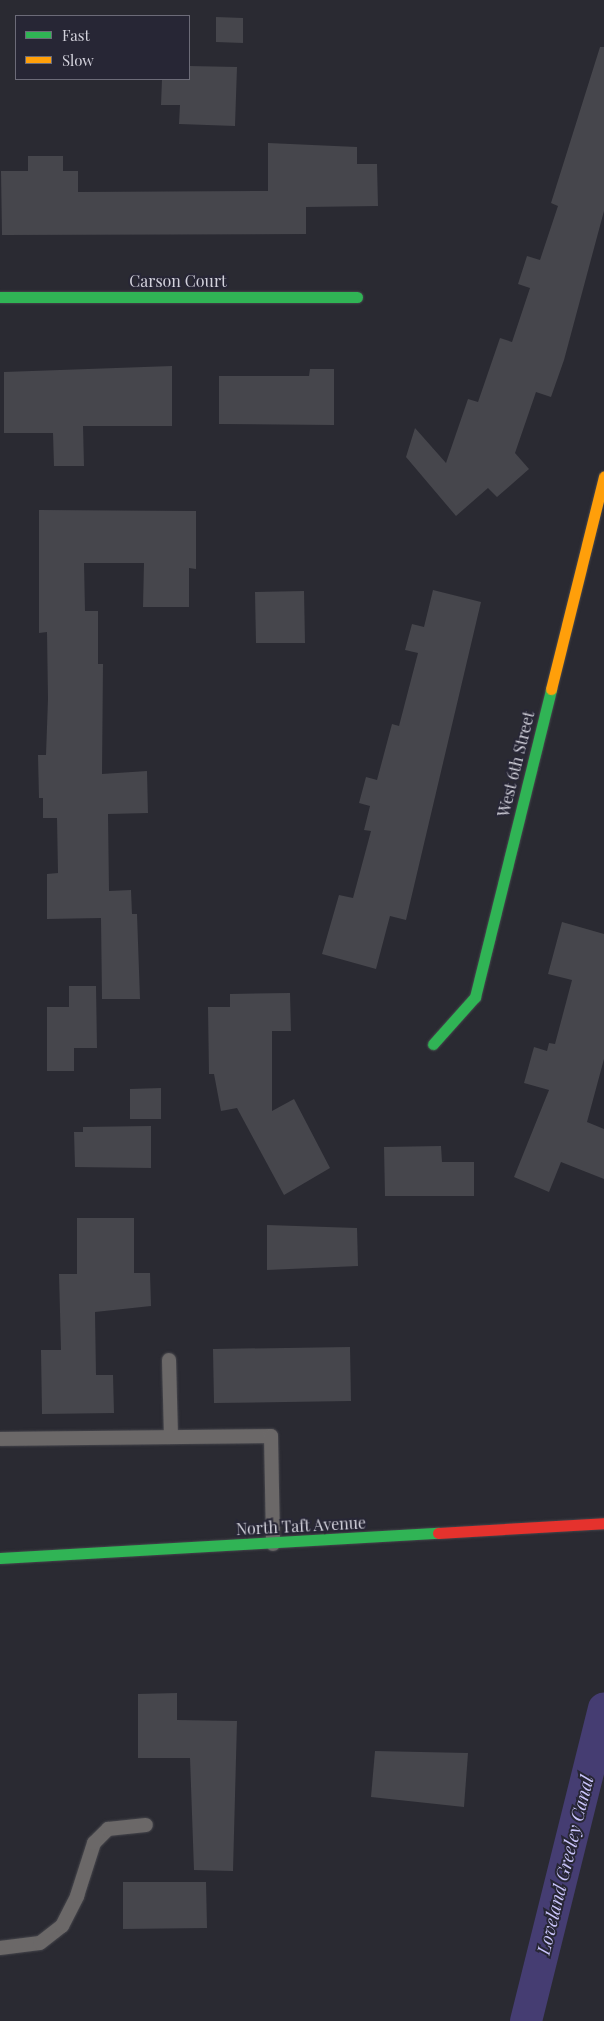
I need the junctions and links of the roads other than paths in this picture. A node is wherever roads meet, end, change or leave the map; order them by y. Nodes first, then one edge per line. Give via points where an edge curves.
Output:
1 (0, 297) edge
2 (357, 297) dead end
3 (604, 477) edge
4 (434, 1044) dead end
5 (169, 1360) dead end
6 (171, 1437) junction
7 (0, 1439) edge
8 (604, 1523) edge
9 (273, 1544) junction
10 (0, 1558) edge
11 (146, 1825) dead end
12 (0, 1948) edge

1 - 2 street, Carson Court
3 - 4 street, West 6th Street via 475,997
5 - 6 lane
6 - 7 lane
6 - 9 lane via 271,1436
8 - 9 street, North Taft Avenue
9 - 10 street, North Taft Avenue
11 - 12 lane via 108,1829 94,1843 77,1896 62,1926 40,1943

